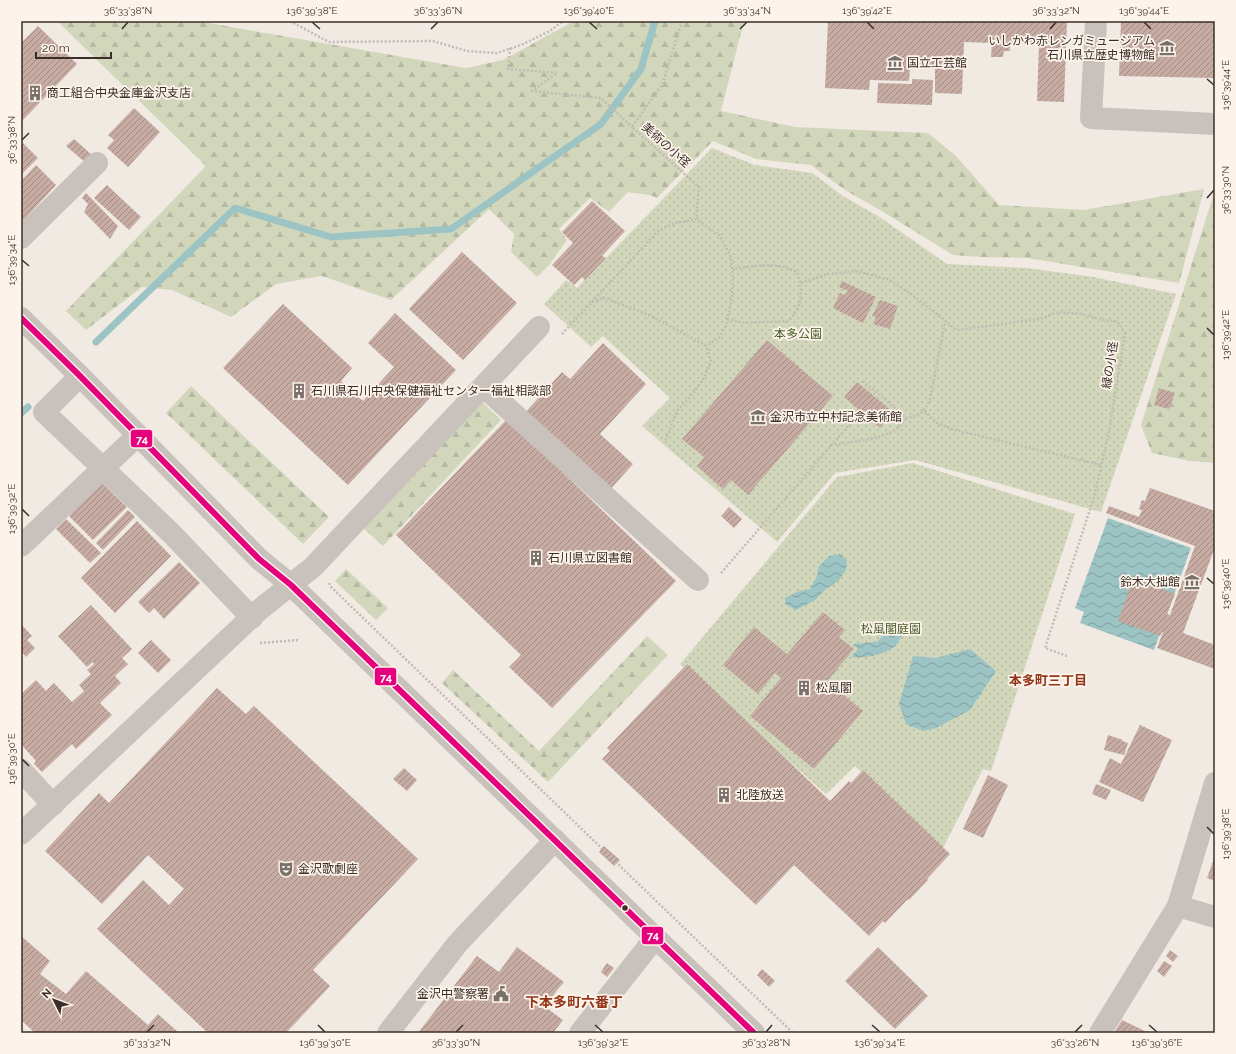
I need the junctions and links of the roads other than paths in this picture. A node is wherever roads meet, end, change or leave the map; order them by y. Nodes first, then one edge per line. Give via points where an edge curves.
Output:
1 (1096, 21) edge
2 (1215, 124) edge
3 (97, 163) dead end
4 (21, 238) edge
5 (21, 318) edge
6 (539, 327) road end
7 (80, 376) junction
8 (484, 387) junction
9 (138, 435) junction
10 (103, 468) junction
11 (21, 546) edge
12 (698, 580) road end
13 (291, 585) junction
14 (252, 618) junction
15 (21, 770) edge
16 (1215, 783) edge
17 (53, 804) junction
18 (21, 834) edge
19 (555, 840) junction
20 (1178, 906) junction
21 (1215, 917) edge
22 (655, 938) junction
23 (388, 1033) edge
24 (580, 1033) edge
25 (754, 1033) edge
26 (1100, 1033) edge

1 - 2 street via 1091,118
3 - 4 street
5 - 7 street
6 - 8 street
7 - 9 street
7 - 10 street via 44,412
8 - 12 street
8 - 13 street via 313,566
9 - 10 street
9 - 13 street via 259,560
10 - 11 street
10 - 14 street via 172,534
13 - 14 street
13 - 19 street
14 - 17 street
15 - 17 street
16 - 20 street
17 - 18 street
19 - 22 street
19 - 23 street via 458,943
20 - 21 street
20 - 26 street
22 - 24 street
22 - 25 street

